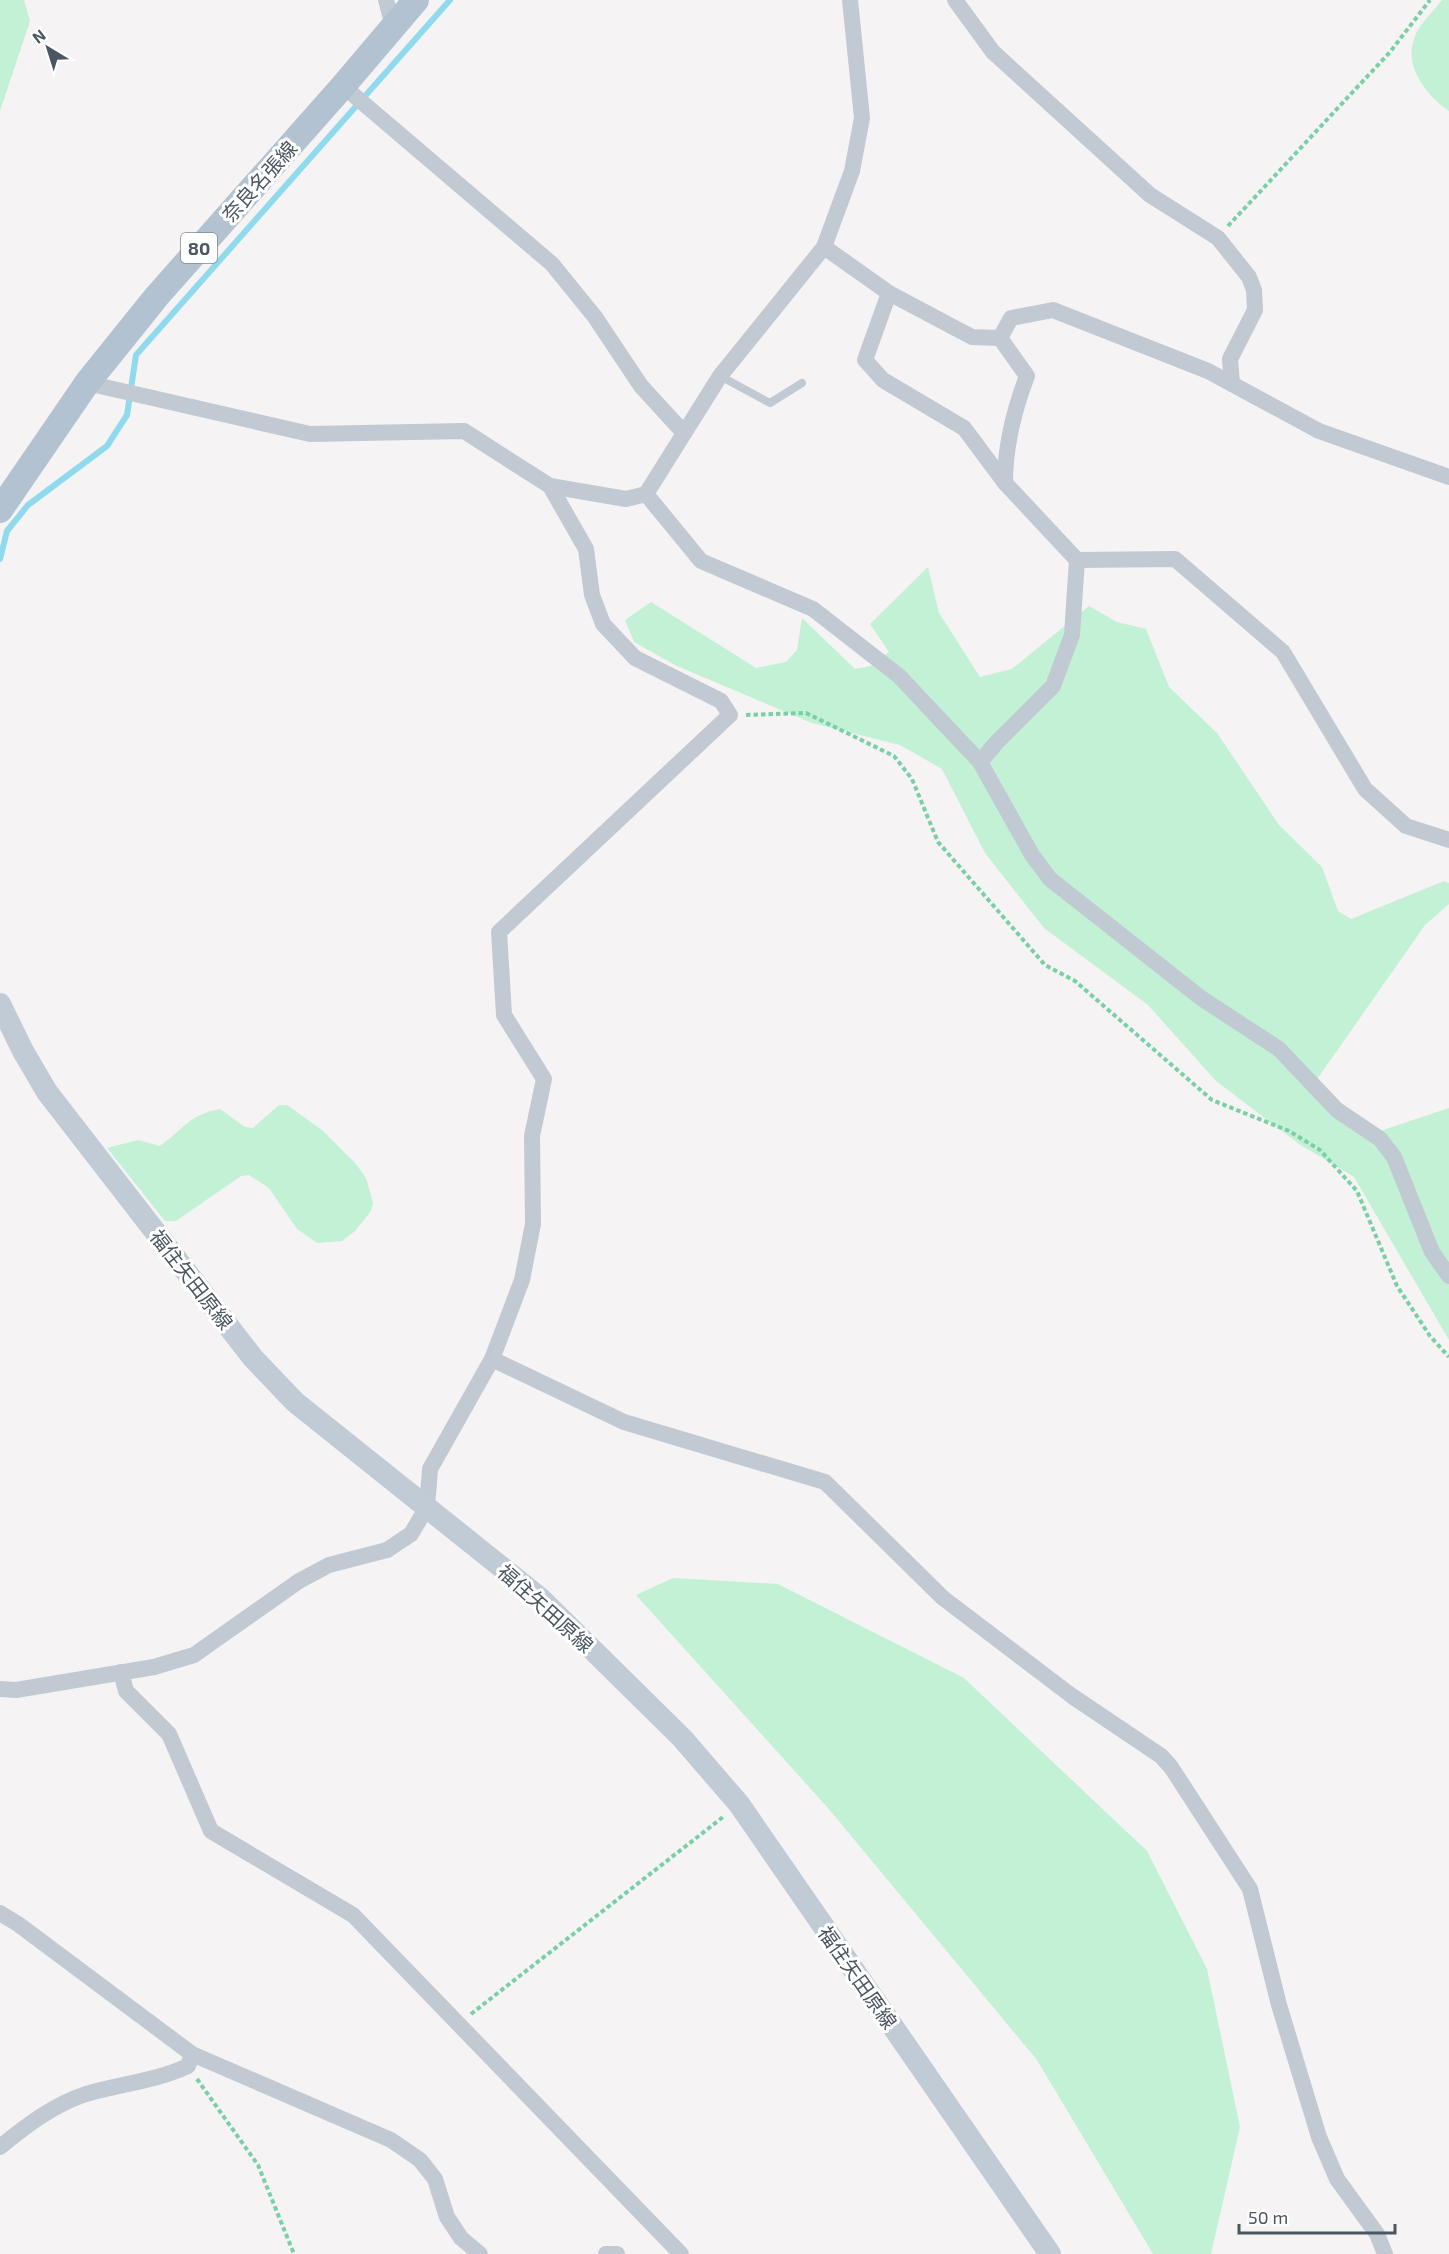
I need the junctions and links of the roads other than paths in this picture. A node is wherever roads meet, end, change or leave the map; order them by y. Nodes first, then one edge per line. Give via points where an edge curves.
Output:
1 (386, 0) edge
2 (416, 0) edge
3 (850, 0) edge
4 (955, 0) edge
5 (393, 26) junction
6 (343, 86) junction
7 (824, 247) junction
8 (889, 293) junction
9 (1000, 338) junction
10 (720, 376) junction
11 (87, 383) junction
12 (802, 383) dead end
13 (1232, 384) junction
14 (684, 433) junction
15 (1449, 477) edge
16 (1005, 483) junction
17 (550, 486) junction
18 (645, 494) junction
19 (0, 510) edge
20 (1077, 560) junction
21 (980, 762) junction
22 (1449, 840) edge
23 (0, 1004) edge
24 (1449, 1276) edge
25 (492, 1359) junction
26 (427, 1507) junction
27 (121, 1672) junction
28 (0, 1689) edge
29 (0, 1913) edge
30 (190, 2060) junction
31 (0, 2147) edge
32 (480, 2254) edge
33 (606, 2254) edge
34 (617, 2254) edge
35 (681, 2254) edge
36 (1050, 2254) edge
37 (1385, 2254) edge

1 - 5 street
2 - 5 main road, 奈良名張線 / 80
3 - 7 street via 862,118 852,171
4 - 13 street via 993,52 1150,195 1218,238 1249,277 1255,310 1230,359
5 - 6 main road, 奈良名張線 / 80
6 - 11 main road, 奈良名張線 / 80 via 157,296
6 - 14 street via 552,264 595,317 640,386
7 - 8 street
7 - 10 street
8 - 9 street via 972,337
8 - 16 street via 865,360 884,380 964,428
9 - 13 street via 1011,318 1053,310
9 - 16 street via 1027,376 1005,459
10 - 12 lane via 770,403
10 - 14 street
11 - 17 street via 310,434 464,431
11 - 19 main road, 奈良名張線 / 80
13 - 15 street via 1319,431
14 - 18 street
16 - 20 street
17 - 18 street via 626,499
17 - 25 street via 586,549 592,595 603,624 635,658 721,701 730,715 499,933 504,1015 544,1079 532,1136 533,1224 522,1280
18 - 21 street via 701,561 813,609 899,676
20 - 21 street via 1072,635 1053,686
20 - 22 street via 1175,559 1283,652 1365,789 1406,826
21 - 24 street via 1032,855 1050,879 1201,998 1279,1049 1337,1110 1380,1139 1394,1157 1432,1252
23 - 26 main road, 福住矢田原線 via 47,1092 253,1358 295,1402
25 - 26 street via 430,1469
25 - 37 street via 624,1422 825,1482 943,1598 1072,1696 1161,1756 1251,1889 1279,2005 1319,2137 1337,2179 1377,2234
26 - 27 street via 411,1534 387,1550 329,1565 299,1581 194,1655
26 - 36 main road, 福住矢田原線 via 540,1598 682,1738 739,1804
27 - 28 street via 16,1690
27 - 35 street via 126,1691 169,1734 211,1831 353,1915
29 - 30 street
30 - 31 street via 174,2073 85,2095 43,2113
30 - 32 street via 401,2146 420,2160 435,2179 447,2217 461,2238
33 - 34 street

